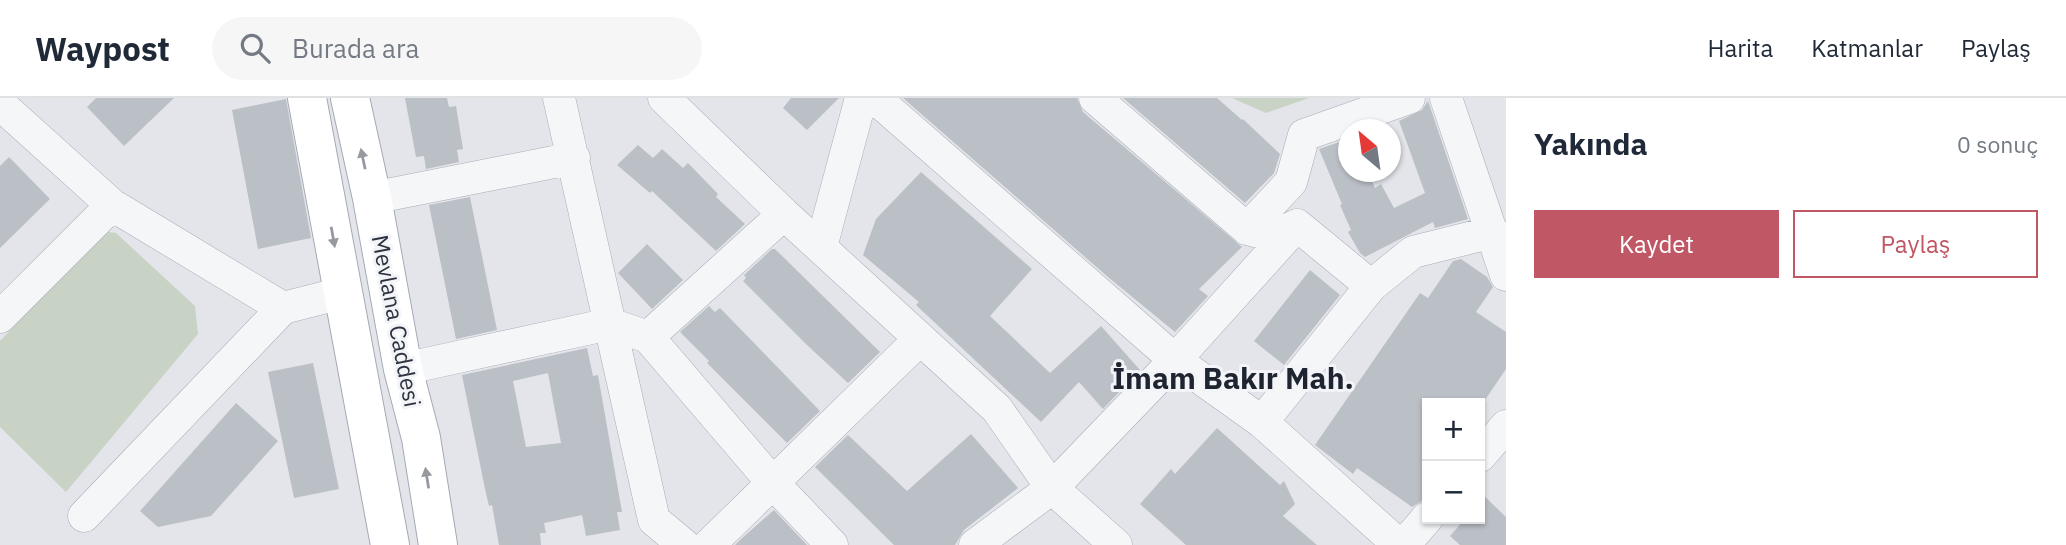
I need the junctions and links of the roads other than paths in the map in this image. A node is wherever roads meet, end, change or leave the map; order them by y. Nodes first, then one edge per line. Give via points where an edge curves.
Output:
1 (307, 98) edge
2 (350, 98) edge
3 (559, 98) edge
4 (663, 98) edge
5 (861, 98) edge
6 (875, 98) edge
7 (1095, 98) edge
8 (1409, 98) edge
9 (1446, 98) edge
10 (0, 104) edge
11 (574, 158) junction
12 (372, 198) junction
13 (112, 205) junction
14 (784, 214) junction
15 (1297, 225) junction
16 (1247, 229) junction
17 (1493, 232) junction
18 (821, 247) junction
19 (1506, 275) edge
20 (1371, 286) junction
21 (342, 293) junction
22 (283, 308) junction
23 (0, 317) edge
24 (610, 324) junction
25 (648, 337) junction
26 (920, 339) junction
27 (1175, 360) junction
28 (403, 369) junction
29 (1262, 422) junction
30 (1506, 426) edge
31 (1485, 450) edge
32 (772, 482) junction
33 (1052, 488) junction
34 (85, 516) dead end
35 (1422, 523) edge
36 (390, 545) edge
37 (438, 545) edge
38 (684, 545) edge
39 (709, 545) edge
40 (832, 545) edge
41 (975, 545) edge
42 (1116, 545) edge
43 (1401, 545) edge

1 -> 21 main road, Mevlana Caddesi
12 -> 2 main road, Mevlana Caddesi
3 - 11 street
4 - 14 street
5 - 18 street
6 - 27 street
7 - 16 street
8 - 16 street via 1304,135 1291,182
9 - 17 street
10 - 13 street
11 - 12 street
11 - 24 street
12 - 28 main road, Mevlana Caddesi
13 - 22 street
13 - 23 street
14 - 18 street
14 - 25 street
15 - 16 street via 1275,236
15 - 20 street
15 - 27 street
17 - 19 street
17 - 20 street via 1413,253
18 - 26 street
20 - 29 street
21 - 22 street
21 - 36 main road, Mevlana Caddesi
22 - 34 street
24 - 25 street
24 - 28 street
24 - 38 street via 654,520
25 - 32 street
26 - 32 street
26 - 33 street via 997,409
27 - 29 street
27 - 33 street
37 -> 28 main road, Mevlana Caddesi via 421,438
29 - 43 street
30 - 31 street
32 - 39 street
32 - 40 street
33 - 41 street
33 - 42 street
35 - 43 street

